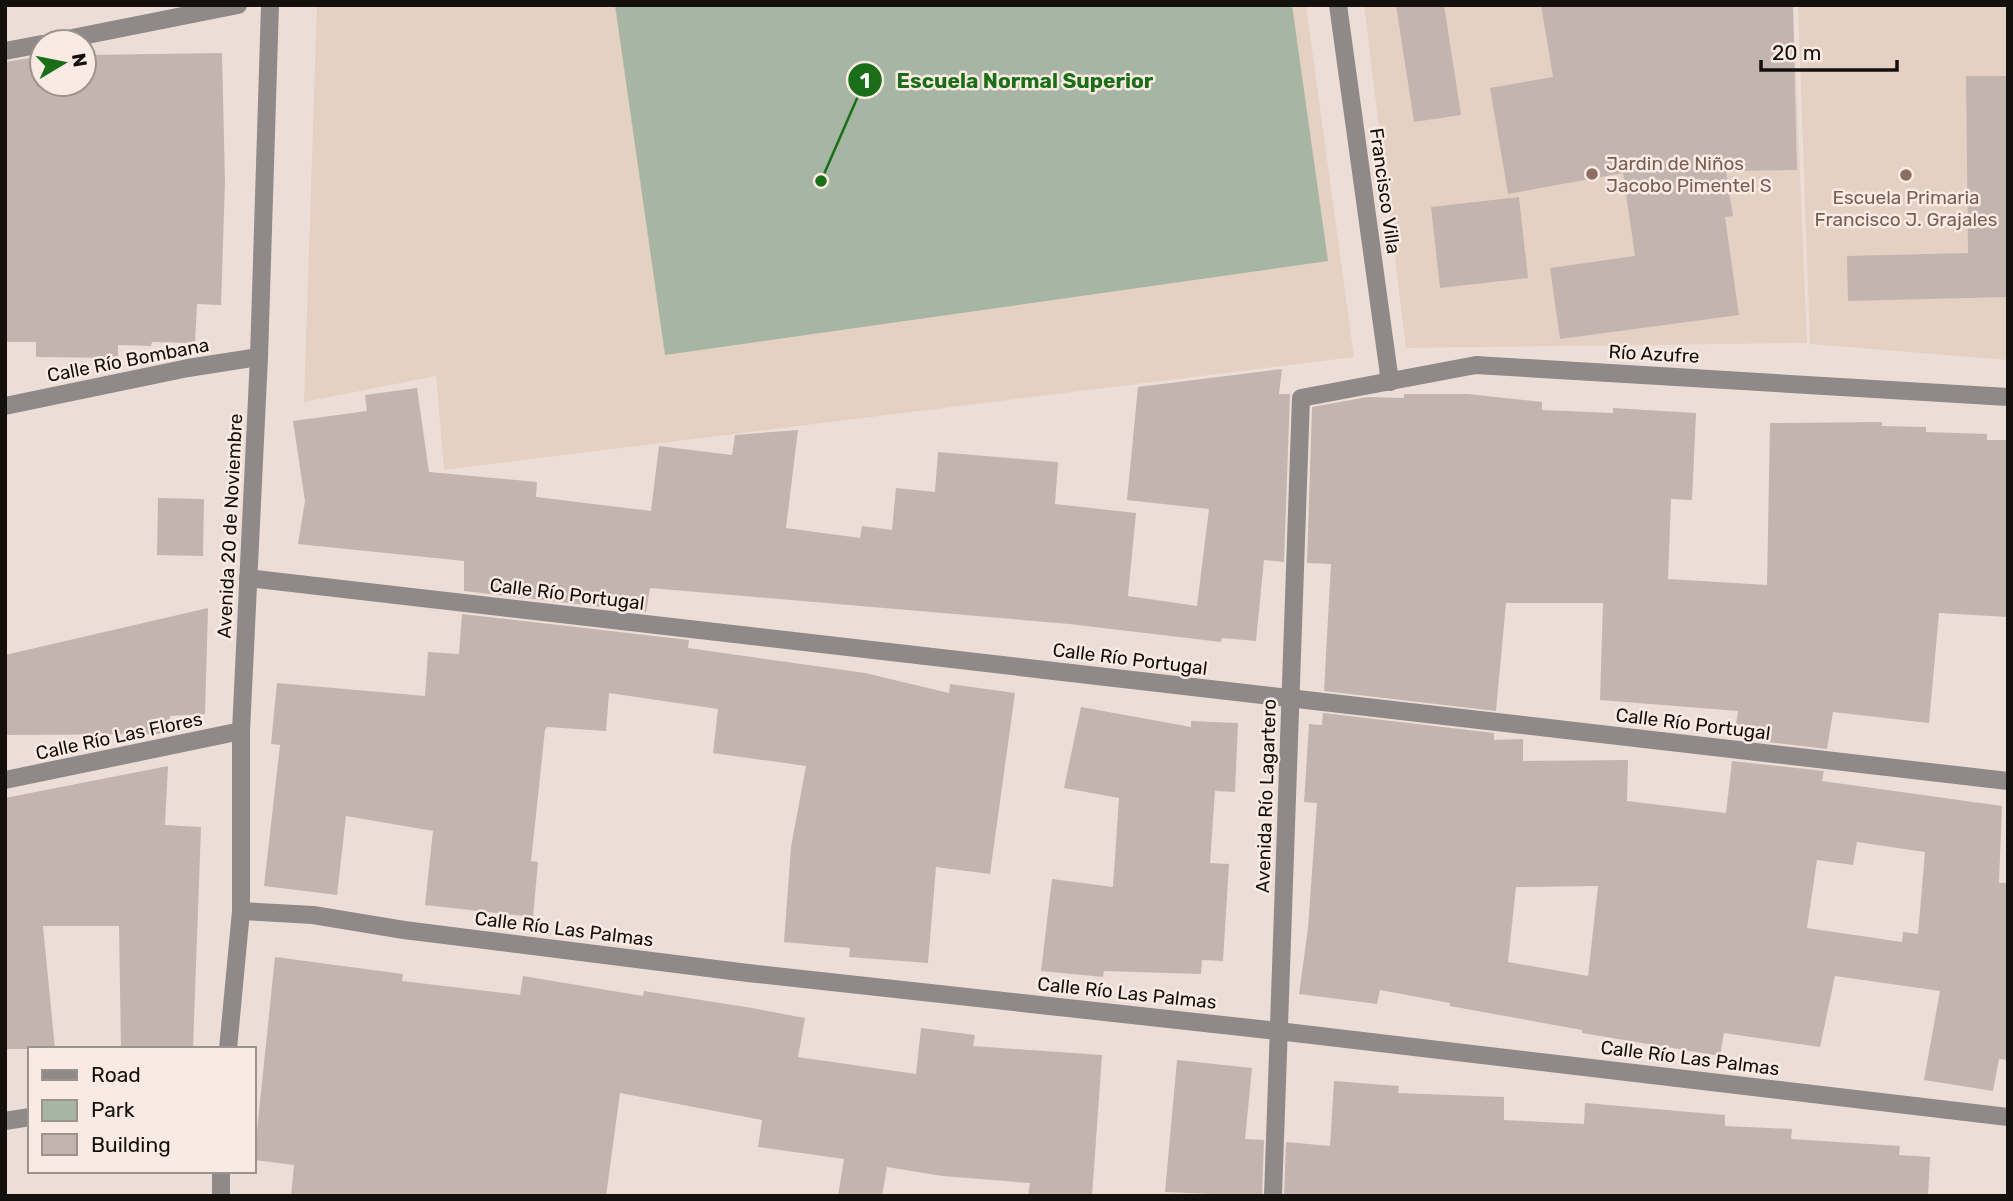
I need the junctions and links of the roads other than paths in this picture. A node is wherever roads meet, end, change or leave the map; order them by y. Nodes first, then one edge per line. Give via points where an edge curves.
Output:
1 (238, 5) edge
2 (270, 5) edge
3 (1338, 5) edge
4 (98, 33) edge
5 (28, 47) edge
6 (5, 51) edge
7 (259, 357) junction
8 (1390, 382) junction
9 (2008, 397) edge
10 (1301, 398) joint
11 (5, 406) edge
12 (248, 578) junction
13 (1291, 699) junction
14 (241, 731) junction
15 (5, 780) edge
16 (2008, 781) edge
17 (241, 911) junction
18 (1278, 1031) junction
19 (228, 1047) edge
20 (28, 1117) edge
21 (2008, 1117) edge
22 (5, 1121) edge
23 (221, 1173) edge
24 (220, 1196) edge
25 (1273, 1196) edge

1 - 4 street
2 - 7 street, Avenida 20 de Noviembre
3 - 8 street, Francisco Villa
5 - 6 street
7 - 11 street, Calle Río Bombana
7 - 12 street, Avenida 20 de Noviembre
8 - 9 street, Río Azufre via 1476,365
8 - 10 street, Río Azufre
10 - 13 street, Avenida Río Lagartero
12 - 13 street, Calle Río Portugal
12 - 14 street, Avenida 20 de Noviembre
13 - 16 street, Calle Río Portugal
13 - 18 street, Avenida Río Lagartero
14 - 15 street, Calle Río Las Flores
14 - 17 street, Avenida 20 de Noviembre
17 - 18 street, Calle Río Las Palmas via 313,915 734,971
17 - 19 street, Avenida 20 de Noviembre
18 - 21 street, Calle Río Las Palmas
18 - 25 street, Avenida Río Lagartero
20 - 22 street
23 - 24 street

